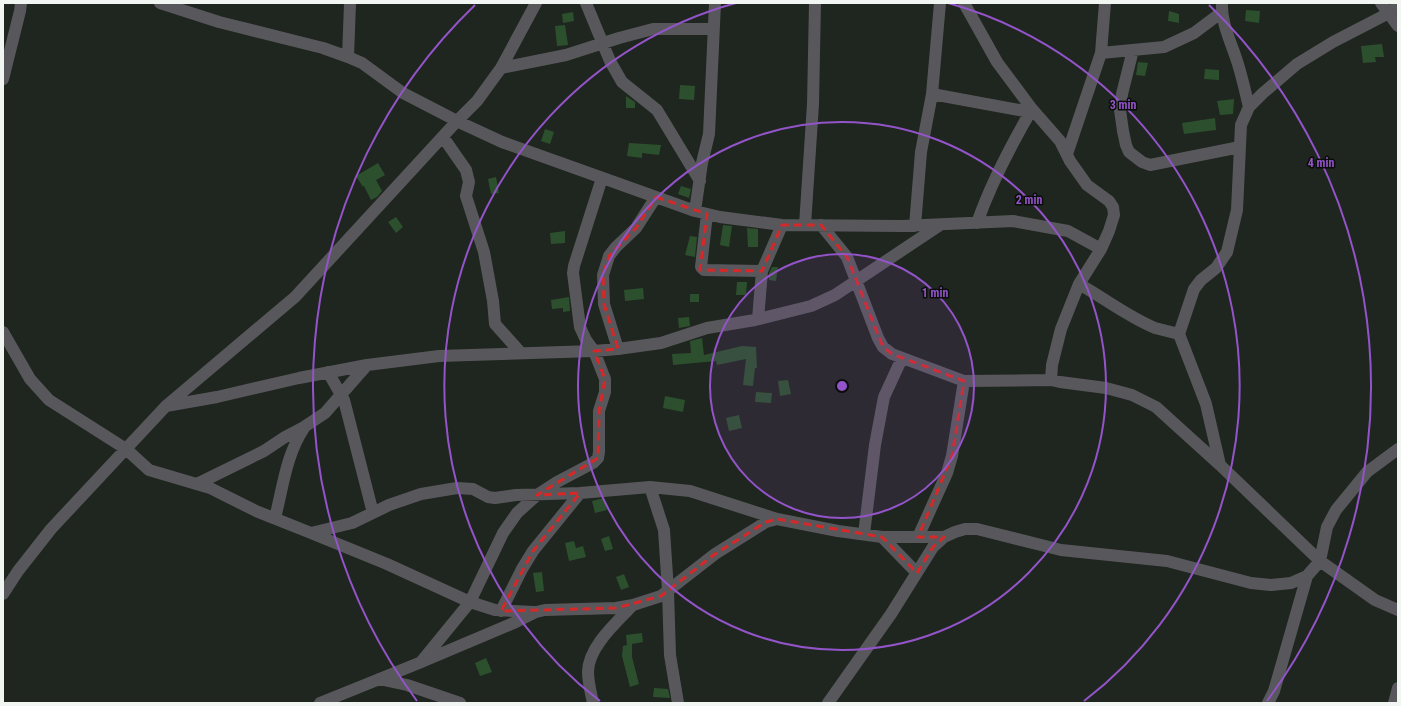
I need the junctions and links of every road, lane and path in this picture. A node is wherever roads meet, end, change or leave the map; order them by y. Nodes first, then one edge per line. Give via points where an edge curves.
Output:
1 (21, 3) edge
2 (160, 3) edge
3 (350, 3) edge
4 (536, 3) edge
5 (586, 3) edge
6 (715, 3) edge
7 (815, 3) edge
8 (940, 3) edge
9 (964, 3) edge
10 (1105, 3) edge
11 (1381, 3) edge
12 (1222, 8) edge
13 (1394, 10) edge
14 (1398, 26) edge
15 (714, 29) junction
16 (602, 44) junction
17 (1133, 50) junction
18 (1101, 53) junction
19 (348, 57) junction
20 (501, 68) junction
21 (3, 79) edge
22 (932, 94) junction
23 (1249, 107) junction
24 (1031, 110) junction
25 (457, 121) junction
26 (443, 137) junction
27 (1240, 147) junction
28 (1067, 154) junction
29 (602, 178) junction
30 (700, 181) junction
31 (656, 197) junction
32 (695, 211) junction
33 (707, 214) junction
34 (977, 223) junction
35 (941, 224) junction
36 (782, 225) junction
37 (805, 225) junction
38 (821, 226) junction
39 (915, 226) junction
40 (1101, 249) junction
41 (762, 271) junction
42 (856, 281) junction
43 (1078, 284) junction
44 (758, 318) junction
45 (3, 332) edge
46 (1179, 334) junction
47 (618, 349) junction
48 (594, 351) junction
49 (521, 353) junction
50 (902, 358) junction
51 (367, 365) junction
52 (328, 372) junction
53 (1051, 380) junction
54 (964, 381) junction
55 (342, 394) junction
56 (166, 406) junction
57 (304, 427) junction
58 (1398, 448) edge
59 (126, 449) junction
60 (1220, 465) junction
61 (197, 484) junction
62 (650, 487) junction
63 (580, 493) junction
64 (537, 494) junction
65 (373, 512) junction
66 (275, 518) junction
67 (777, 519) junction
68 (311, 533) junction
69 (864, 534) junction
70 (882, 537) junction
71 (918, 537) junction
72 (944, 538) junction
73 (1320, 561) junction
74 (917, 573) junction
75 (1308, 576) junction
76 (668, 591) junction
77 (3, 594) edge
78 (470, 602) junction
79 (633, 605) junction
80 (1398, 610) edge
81 (501, 611) junction
82 (536, 612) junction
83 (419, 663) junction
84 (379, 679) junction
85 (1398, 688) edge
86 (320, 703) edge
87 (460, 703) edge
88 (593, 703) edge
89 (678, 703) edge
90 (828, 703) edge
91 (1268, 703) edge
92 (1394, 703) edge

1 - 21 street
2 - 19 street
3 - 19 street
4 - 20 street
5 - 16 street
6 - 15 street
7 - 37 street via 813,104
8 - 22 street
9 - 24 street via 997,62
10 - 18 street
11 - 13 street
12 - 17 street via 1194,33 1164,47
12 - 23 street
13 - 14 street
13 - 23 street via 1296,64
15 - 16 street via 653,28
15 - 30 street via 709,134
16 - 20 street via 566,55
16 - 30 street via 622,82 657,110
17 - 18 street
17 - 27 street via 1120,110 1129,152 1150,165
18 - 28 street
19 - 25 street via 362,63 403,94
20 - 25 street via 477,101
22 - 24 street
22 - 39 street via 920,152
23 - 27 street via 1241,125
24 - 28 street via 1060,141
24 - 34 street via 1001,166
25 - 26 street
25 - 29 street via 502,142
26 - 49 street via 466,170 469,182 466,196 484,252 494,301 495,324
26 - 56 street via 295,297
27 - 46 street via 1237,210 1227,252 1216,268 1194,289
28 - 40 street via 1087,185 1113,207 1114,215
29 - 31 street
29 - 48 street via 573,273 580,327
30 - 32 street
31 - 32 street
31 - 47 street via 636,228 609,256 603,275 604,304
32 - 33 street
33 - 36 street
33 - 41 street via 701,267 704,270
34 - 35 street
34 - 40 street via 1013,221 1068,231
35 - 39 street
35 - 42 street
36 - 37 street
36 - 41 street
37 - 38 street
38 - 39 street
38 - 42 street via 847,257
40 - 43 street
41 - 44 street
42 - 44 street via 835,295 811,306
42 - 50 street via 880,342 892,354
43 - 46 street via 1153,327
43 - 53 street via 1061,329
44 - 47 street via 707,328 662,343
45 - 59 street via 30,379 49,400
46 - 60 street via 1206,404
47 - 48 street
48 - 49 street
48 - 64 street via 605,379 605,392 599,411 598,458
49 - 51 street via 439,356
50 - 54 street
50 - 69 street via 884,397
51 - 52 street
51 - 55 street
52 - 55 street
52 - 56 street
53 - 54 street
53 - 60 street via 1113,390 1132,395 1156,407
54 - 71 street via 949,468
55 - 57 street via 325,413
55 - 65 street
56 - 59 street
57 - 61 street via 264,451
57 - 66 street via 290,454
58 - 73 street via 1367,472 1336,510 1327,527
59 - 61 street via 149,470
59 - 77 street via 51,529 18,570
60 - 73 street
61 - 66 street
62 - 63 street
62 - 67 street via 690,491
62 - 76 street via 664,530
63 - 64 street
63 - 81 street via 533,551
64 - 65 street via 491,498 473,489 457,488 421,494
64 - 78 street via 517,513 503,533
65 - 68 street via 352,523
66 - 68 street
67 - 69 street
67 - 76 street via 766,522 715,554
68 - 78 street via 388,564
69 - 70 street
70 - 71 street
70 - 74 street
71 - 72 street
72 - 74 street via 933,547
72 - 75 street via 965,529 977,529 1061,550 1166,561 1258,584 1291,583
73 - 75 street
73 - 80 street via 1375,600
74 - 90 street
75 - 91 street via 1274,691
76 - 79 street via 662,596
76 - 89 street via 670,655
78 - 81 street
78 - 83 street
79 - 82 street
79 - 88 street via 600,641 591,658 588,672
81 - 82 street
82 - 83 street
83 - 84 street
84 - 86 street
84 - 87 street via 407,685
85 - 92 street

